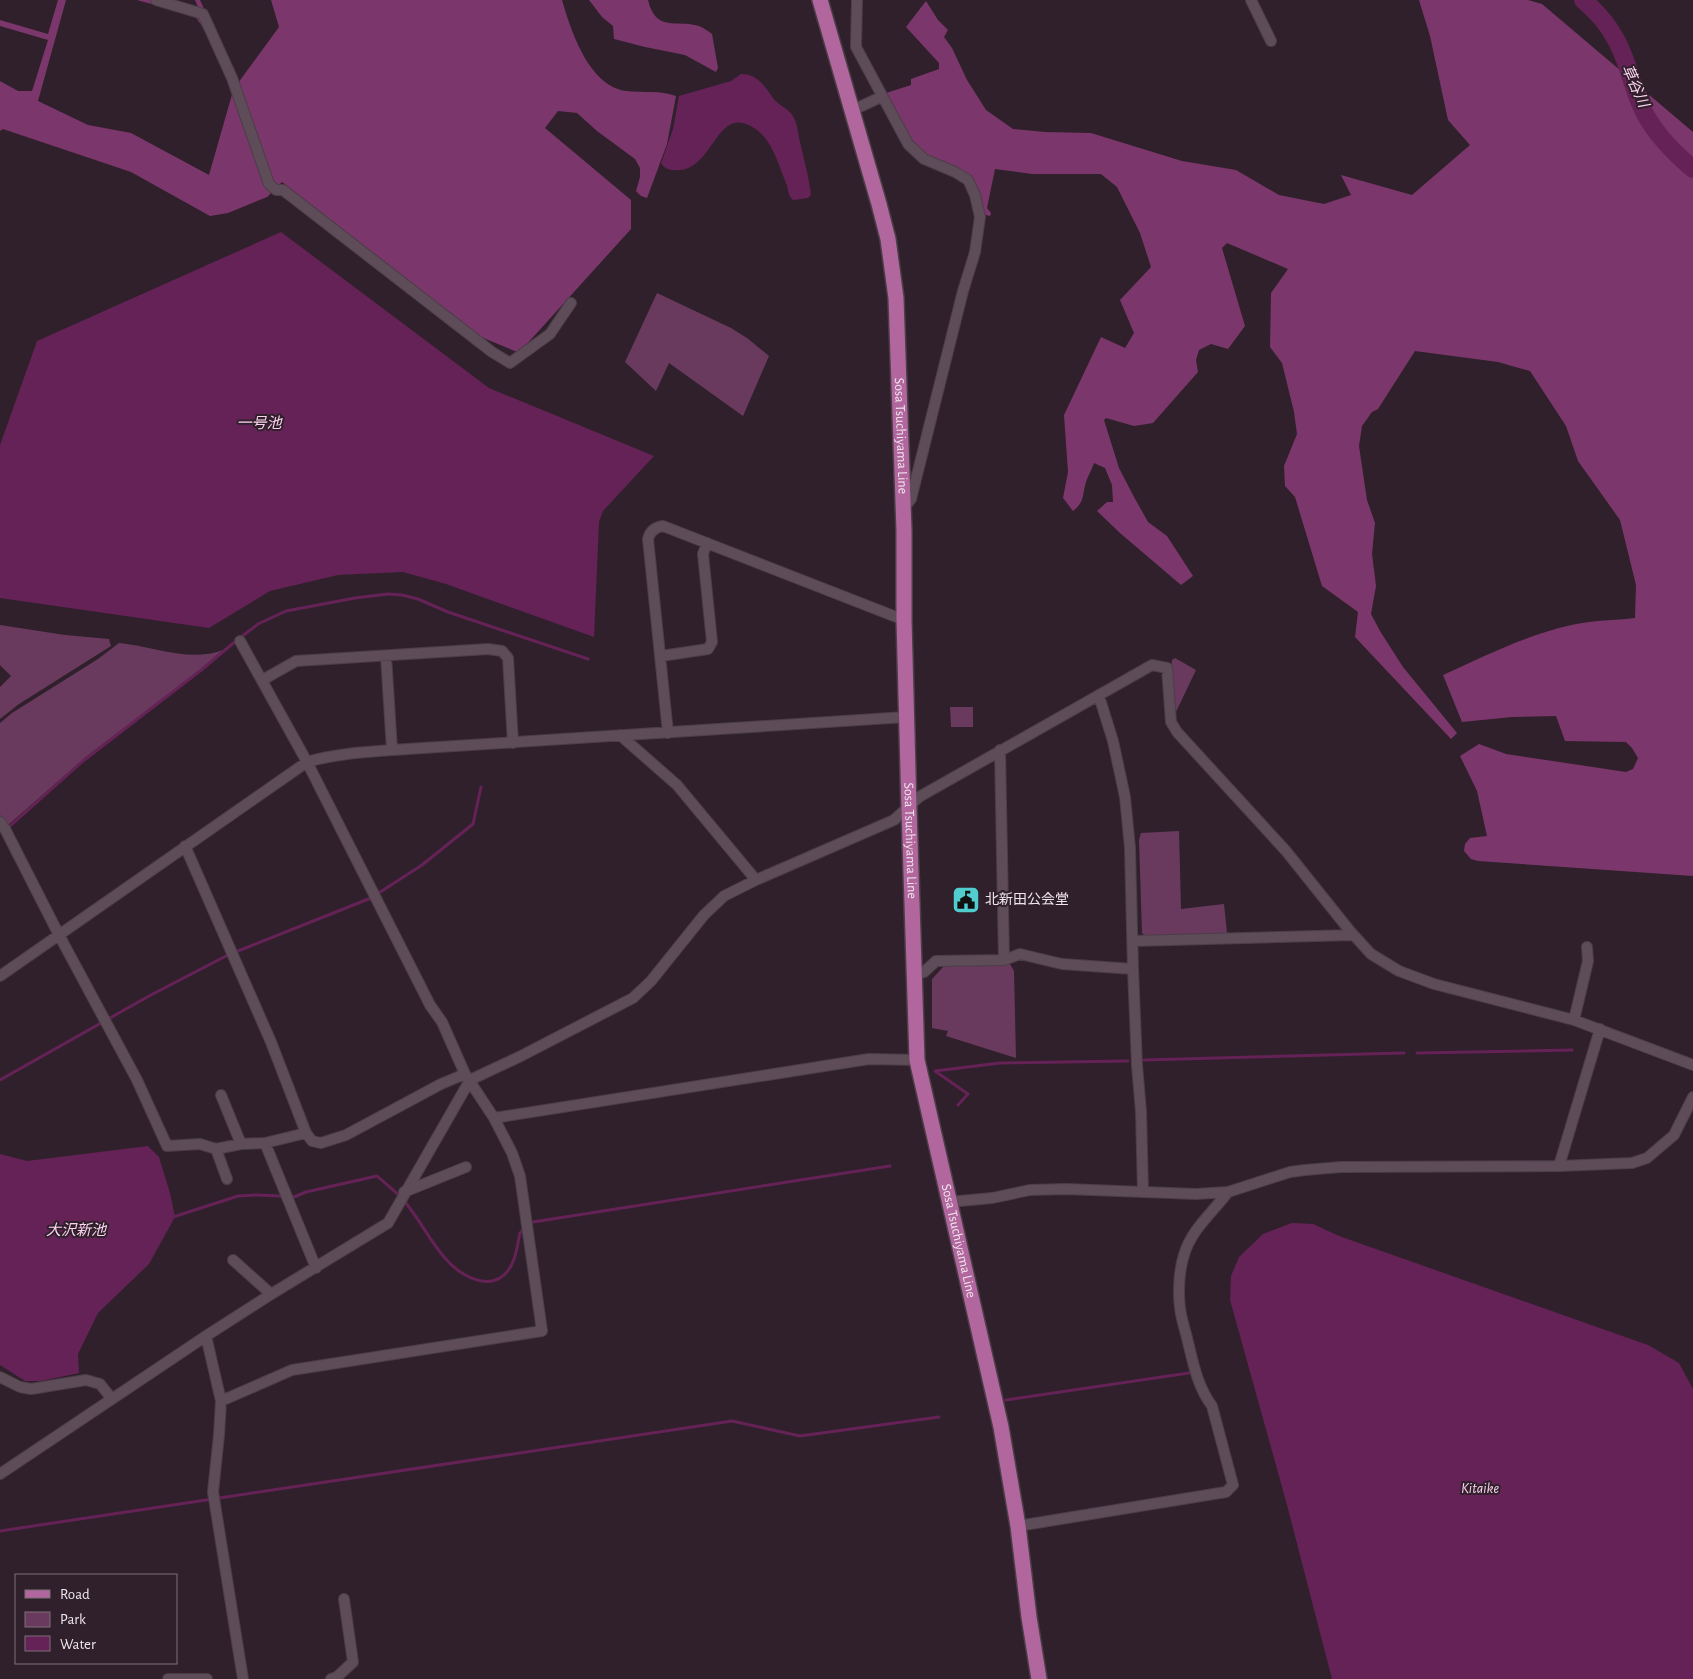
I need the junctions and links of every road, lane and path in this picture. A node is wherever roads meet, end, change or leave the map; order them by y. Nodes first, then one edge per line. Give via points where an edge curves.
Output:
1 (156, 0) edge
2 (820, 0) edge
3 (857, 0) edge
4 (1251, 0) edge
5 (1271, 41) dead end
6 (882, 97) junction
7 (853, 110) junction
8 (571, 303) dead end
9 (902, 509) junction
10 (707, 543) junction
11 (904, 620) junction
12 (240, 641) dead end
13 (386, 656) junction
14 (661, 656) junction
15 (266, 678) dead end
16 (1099, 696) junction
17 (906, 717) junction
18 (668, 732) junction
19 (620, 736) junction
20 (513, 743) junction
21 (392, 750) junction
22 (1000, 750) junction
23 (307, 762) junction
24 (909, 809) junction
25 (0, 822) edge
26 (185, 846) junction
27 (756, 880) junction
28 (59, 935) junction
29 (1353, 935) junction
30 (1133, 941) junction
31 (1587, 947) dead end
32 (1004, 960) junction
33 (1133, 969) junction
34 (914, 974) junction
35 (0, 976) edge
36 (1574, 1020) junction
37 (1600, 1029) junction
38 (917, 1060) junction
39 (1693, 1065) edge
40 (467, 1077) junction
41 (221, 1095) dead end
42 (1693, 1097) edge
43 (494, 1118) junction
44 (306, 1133) junction
45 (241, 1144) junction
46 (265, 1144) junction
47 (216, 1149) junction
48 (1559, 1166) junction
49 (466, 1167) dead end
50 (227, 1179) dead end
51 (404, 1192) junction
52 (1143, 1192) junction
53 (1228, 1192) junction
54 (948, 1202) junction
55 (233, 1260) dead end
56 (316, 1268) junction
57 (271, 1294) junction
58 (206, 1336) junction
59 (0, 1377) edge
60 (112, 1399) junction
61 (221, 1401) junction
62 (0, 1474) edge
63 (1018, 1526) junction
64 (344, 1599) dead end
65 (168, 1679) edge
66 (200, 1679) edge
67 (242, 1679) edge
68 (331, 1679) edge
69 (1040, 1679) edge

1 - 8 street via 203,14 232,78 269,184 276,190 283,190 492,352 510,363 550,334
2 - 7 main road, Sosa Tsuchiyama Line
3 - 6 street via 856,47
4 - 5 street
6 - 7 street
6 - 9 street via 908,144 924,159 968,180 980,217 975,252 911,499
7 - 9 main road, Sosa Tsuchiyama Line via 888,239 896,298
9 - 11 main road, Sosa Tsuchiyama Line
10 - 11 street
10 - 14 street via 703,554 712,642 708,649
10 - 14 street via 663,526 649,536
11 - 17 main road, Sosa Tsuchiyama Line
12 - 23 street
13 - 15 street via 296,661
13 - 20 street via 488,649 502,651 508,658
13 - 21 street
14 - 18 street
16 - 22 street
16 - 29 street via 1152,665 1166,668 1171,722 1177,732 1286,851
16 - 30 street via 1125,797
17 - 18 street
17 - 24 main road, Sosa Tsuchiyama Line
18 - 19 street
19 - 20 street
19 - 27 street via 677,785
20 - 21 street
21 - 23 street via 336,754
22 - 24 street via 919,797
22 - 32 street
23 - 26 street
23 - 40 street via 430,1005 442,1022
24 - 27 street via 894,820
24 - 34 main road, Sosa Tsuchiyama Line
25 - 28 street
26 - 28 street
26 - 44 street via 271,1042
27 - 40 street via 713,905 651,981 633,998 521,1056
28 - 35 street
28 - 47 street via 137,1080 167,1146 200,1144
29 - 30 street
29 - 36 street via 1371,954 1399,971 1434,984
30 - 33 street
31 - 36 street via 1588,961
32 - 33 street via 1020,954 1062,964
32 - 34 street via 936,961 924,972
33 - 52 street
34 - 38 main road, Sosa Tsuchiyama Line
36 - 37 street
37 - 39 street
37 - 48 street
38 - 43 street via 869,1058
38 - 54 main road, Sosa Tsuchiyama Line
40 - 43 street
40 - 44 street via 441,1084 346,1135 321,1143 312,1141
40 - 51 street
41 - 45 street
42 - 48 street via 1674,1135 1647,1158 1632,1163
43 - 61 street via 520,1176 542,1331 292,1370
44 - 46 street
45 - 46 street
45 - 47 street
46 - 56 street
47 - 50 street
48 - 53 street via 1314,1169 1290,1172
49 - 51 street
51 - 56 street via 388,1223
52 - 53 street
52 - 54 street via 1030,1190
53 - 63 street via 1197,1228 1184,1253 1180,1309 1196,1375 1204,1396 1212,1406 1233,1485 1226,1492
54 - 63 main road, Sosa Tsuchiyama Line via 1000,1427
55 - 57 street
56 - 57 street
57 - 58 street
58 - 60 street
58 - 61 street
59 - 60 street via 20,1388 31,1389 86,1380 100,1384
60 - 62 street
61 - 67 street via 212,1492
63 - 69 main road, Sosa Tsuchiyama Line
64 - 68 street via 353,1662
65 - 66 street

